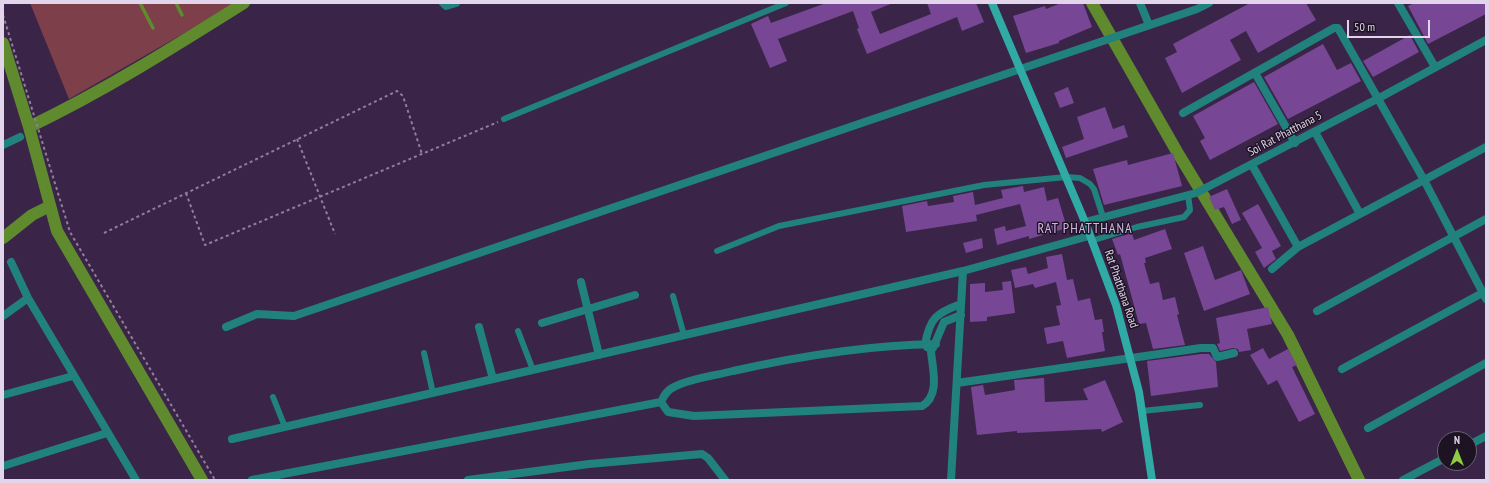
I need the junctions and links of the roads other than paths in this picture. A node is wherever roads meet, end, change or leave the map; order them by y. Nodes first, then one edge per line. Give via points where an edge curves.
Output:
1 (456, 3) edge
2 (786, 3) edge
3 (992, 3) edge
4 (1140, 3) edge
5 (1209, 3) edge
6 (1398, 3) edge
7 (445, 4) edge
8 (1149, 25) junction
9 (1486, 40) edge
10 (1435, 67) junction
11 (1019, 68) junction
12 (1255, 73) junction
13 (1379, 98) junction
14 (1183, 113) dead end
15 (504, 120) road end
16 (1315, 132) junction
17 (20, 137) dead end
18 (1295, 143) junction
19 (3, 144) edge
20 (1486, 148) edge
21 (1252, 165) junction
22 (1066, 177) junction
23 (1424, 180) junction
24 (1192, 194) junction
25 (1360, 214) junction
26 (1103, 217) junction
27 (1486, 219) edge
28 (1085, 222) junction
29 (1453, 236) junction
30 (1090, 239) junction
31 (1298, 247) junction
32 (717, 251) dead end
33 (11, 262) dead end
34 (1272, 269) dead end
35 (963, 271) junction
36 (581, 282) dead end
37 (1485, 294) edge
38 (635, 296) dead end
39 (673, 296) dead end
40 (28, 298) junction
41 (962, 304) junction
42 (588, 310) junction
43 (1316, 311) dead end
44 (961, 315) junction
45 (3, 316) edge
46 (542, 324) dead end
47 (226, 327) dead end
48 (479, 327) dead end
49 (518, 331) dead end
50 (684, 335) junction
51 (925, 344) junction
52 (936, 344) junction
53 (931, 352) junction
54 (424, 353) dead end
55 (1234, 354) dead end
56 (599, 355) junction
57 (1130, 357) junction
58 (1486, 363) edge
59 (1342, 369) dead end
60 (533, 370) junction
61 (73, 376) junction
62 (492, 379) junction
63 (957, 383) junction
64 (433, 393) junction
65 (3, 395) edge
66 (273, 397) dead end
67 (661, 402) junction
68 (1200, 405) dead end
69 (1142, 411) junction
70 (285, 427) junction
71 (1368, 428) dead end
72 (107, 433) junction
73 (1486, 436) edge
74 (232, 439) dead end
75 (1477, 441) edge
76 (1437, 462) edge
77 (3, 466) edge
78 (136, 480) edge
79 (252, 480) edge
80 (468, 480) edge
81 (725, 480) edge
82 (951, 480) edge
83 (1152, 480) edge
84 (1403, 480) edge

1 - 7 street
2 - 15 lane
3 - 11 street, Rat Phatthana Road
4 - 8 street
5 - 8 street
6 - 10 street
8 - 11 street
9 - 10 street, Soi Rat Phatthana 5
10 - 13 street, Soi Rat Phatthana 5
11 - 22 street, Rat Phatthana Road
11 - 47 street via 294,316 257,314
12 - 13 street via 1338,28
12 - 14 street
12 - 18 street
13 - 16 street, Soi Rat Phatthana 5
13 - 23 street
16 - 18 street, Soi Rat Phatthana 5
16 - 25 street
17 - 19 street
18 - 21 street, Soi Rat Phatthana 5
20 - 23 street
21 - 24 street, Soi Rat Phatthana 5
21 - 31 street
22 - 26 lane via 1080,178 1090,184
22 - 28 street, Rat Phatthana Road
22 - 32 lane via 984,185 779,226
23 - 25 street
23 - 29 street
24 - 26 street, Soi Rat Phatthana 5
24 - 30 lane via 1190,210 1184,217
25 - 31 street
26 - 28 street, Soi Rat Phatthana 5
27 - 29 street
28 - 30 street, Rat Phatthana Road
29 - 37 street
29 - 43 street
30 - 35 street
30 - 57 street, Rat Phatthana Road via 1116,305
31 - 34 street
33 - 40 street
35 - 41 street
35 - 50 street
36 - 42 street
37 - 59 street
38 - 42 street
39 - 50 lane
40 - 45 street
40 - 61 street
41 - 44 street
41 - 51 street via 937,315 930,323
42 - 46 street
42 - 56 street
44 - 52 street via 944,322
44 - 63 street
48 - 62 street
49 - 60 lane
50 - 56 street
51 - 52 street
51 - 53 street
51 - 67 street via 876,346 810,355 696,379 673,387 664,394
52 - 53 street
53 - 67 street via 933,393 929,402 922,406 694,416 668,412
54 - 64 lane
55 - 57 street via 1217,357 1214,349 1210,347
56 - 60 street
57 - 63 street
57 - 69 street, Rat Phatthana Road
58 - 71 street
60 - 62 street
61 - 65 street
61 - 72 street
62 - 64 street
63 - 82 street
64 - 70 street
66 - 70 lane
67 - 79 street
68 - 69 lane
69 - 83 street, Rat Phatthana Road
70 - 74 street
72 - 77 street
72 - 78 street
73 - 75 street
76 - 84 street
80 - 81 street via 589,464 702,454

